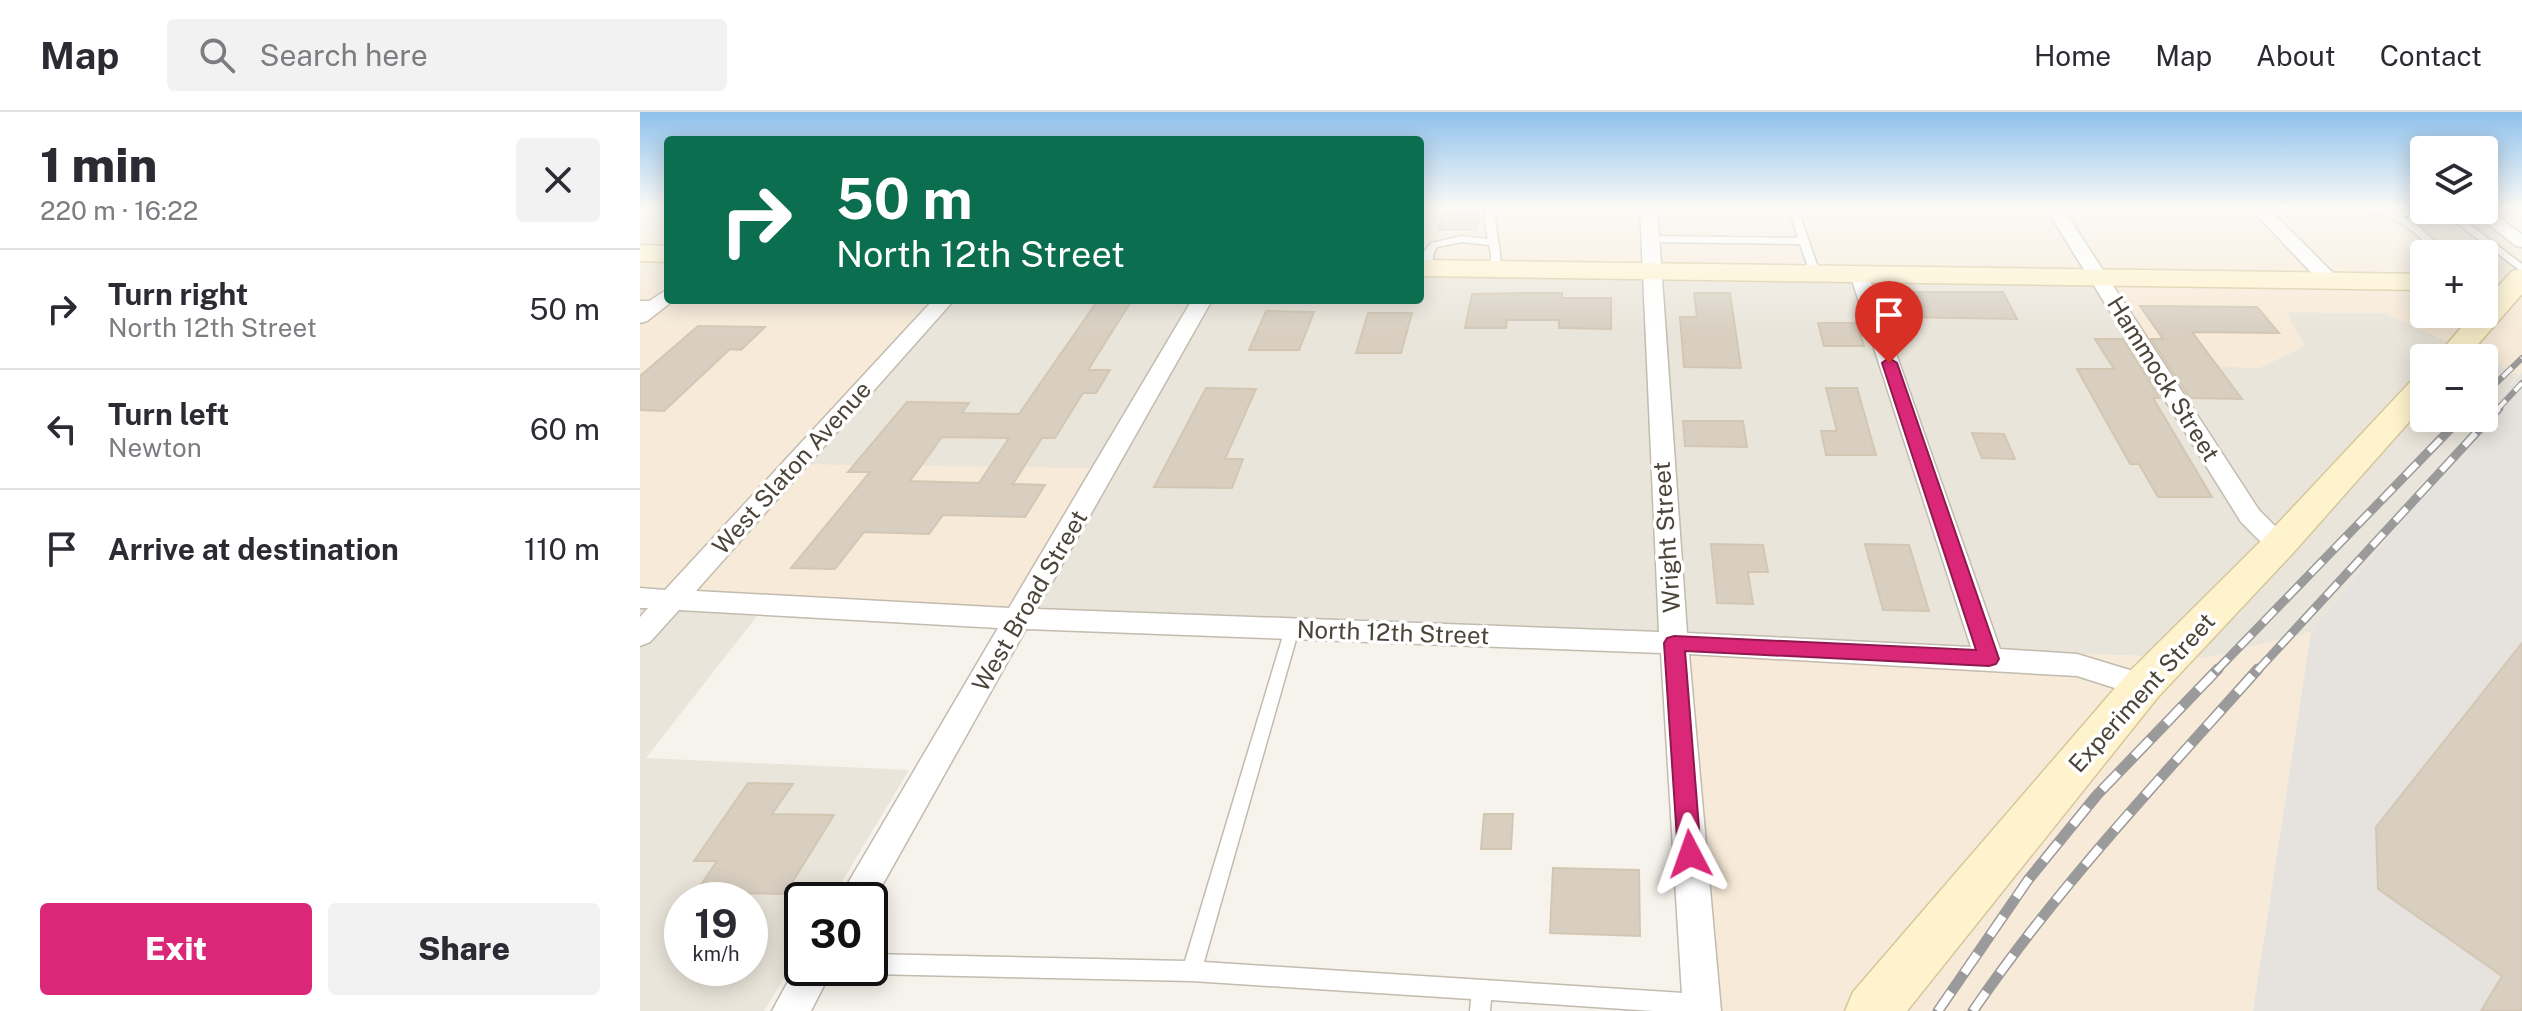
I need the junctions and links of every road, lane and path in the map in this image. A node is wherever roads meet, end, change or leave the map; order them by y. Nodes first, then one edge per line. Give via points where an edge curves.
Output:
1 (1494, 249) edge
2 (1649, 249) edge
3 (1806, 249) edge
4 (2081, 249) edge
5 (2298, 249) edge
6 (2487, 249) edge
7 (640, 253) edge
8 (664, 254) edge
9 (1494, 256) junction
10 (1424, 268) edge
11 (1650, 271) junction
12 (1815, 273) junction
13 (1859, 274) junction
14 (2099, 277) junction
15 (2521, 278) edge
16 (2330, 281) junction
17 (2498, 281) edge
18 (2410, 282) edge
19 (660, 299) edge
20 (940, 304) edge
21 (1200, 304) edge
22 (640, 317) edge
23 (2462, 344) edge
24 (2410, 401) edge
25 (2280, 544) junction
26 (640, 598) edge
27 (673, 599) junction
28 (1020, 619) junction
29 (1292, 629) junction
30 (640, 635) edge
31 (1674, 643) junction
32 (1989, 659) junction
33 (2143, 685) junction
34 (866, 882) edge
35 (888, 964) edge
36 (1192, 971) junction
37 (805, 986) edge
38 (1482, 989) junction
39 (1701, 1008) edge
40 (791, 1011) edge
41 (1480, 1011) edge
42 (1872, 1011) edge

1 - 9 lane
2 - 11 street, Wright Street
3 - 12 lane
4 - 14 street, Hammock Street
5 - 16 street
6 - 15 lane
7 - 8 street
9 - 10 street
9 - 11 street
11 - 12 street
11 - 31 street, Wright Street
12 - 13 street
13 - 14 street
13 - 32 street
14 - 16 street
14 - 25 street, Hammock Street via 2250,516
15 - 17 street
15 - 23 street
16 - 18 street
19 - 22 street
20 - 27 street, West Slaton Avenue
21 - 28 street, West Broad Street
24 - 25 street, Experiment Street
25 - 33 street, Experiment Street
26 - 27 street, North 12th Street
27 - 28 street, North 12th Street
27 - 30 street, West Slaton Avenue
28 - 29 street, North 12th Street
28 - 34 street, West Broad Street
29 - 31 street, North 12th Street
29 - 36 lane
31 - 32 street, North 12th Street
31 - 39 street, Wright Street
32 - 33 street, North 12th Street via 2077,665
33 - 42 street, Experiment Street
35 - 36 lane
36 - 38 lane
37 - 40 street
38 - 39 lane
38 - 41 lane

